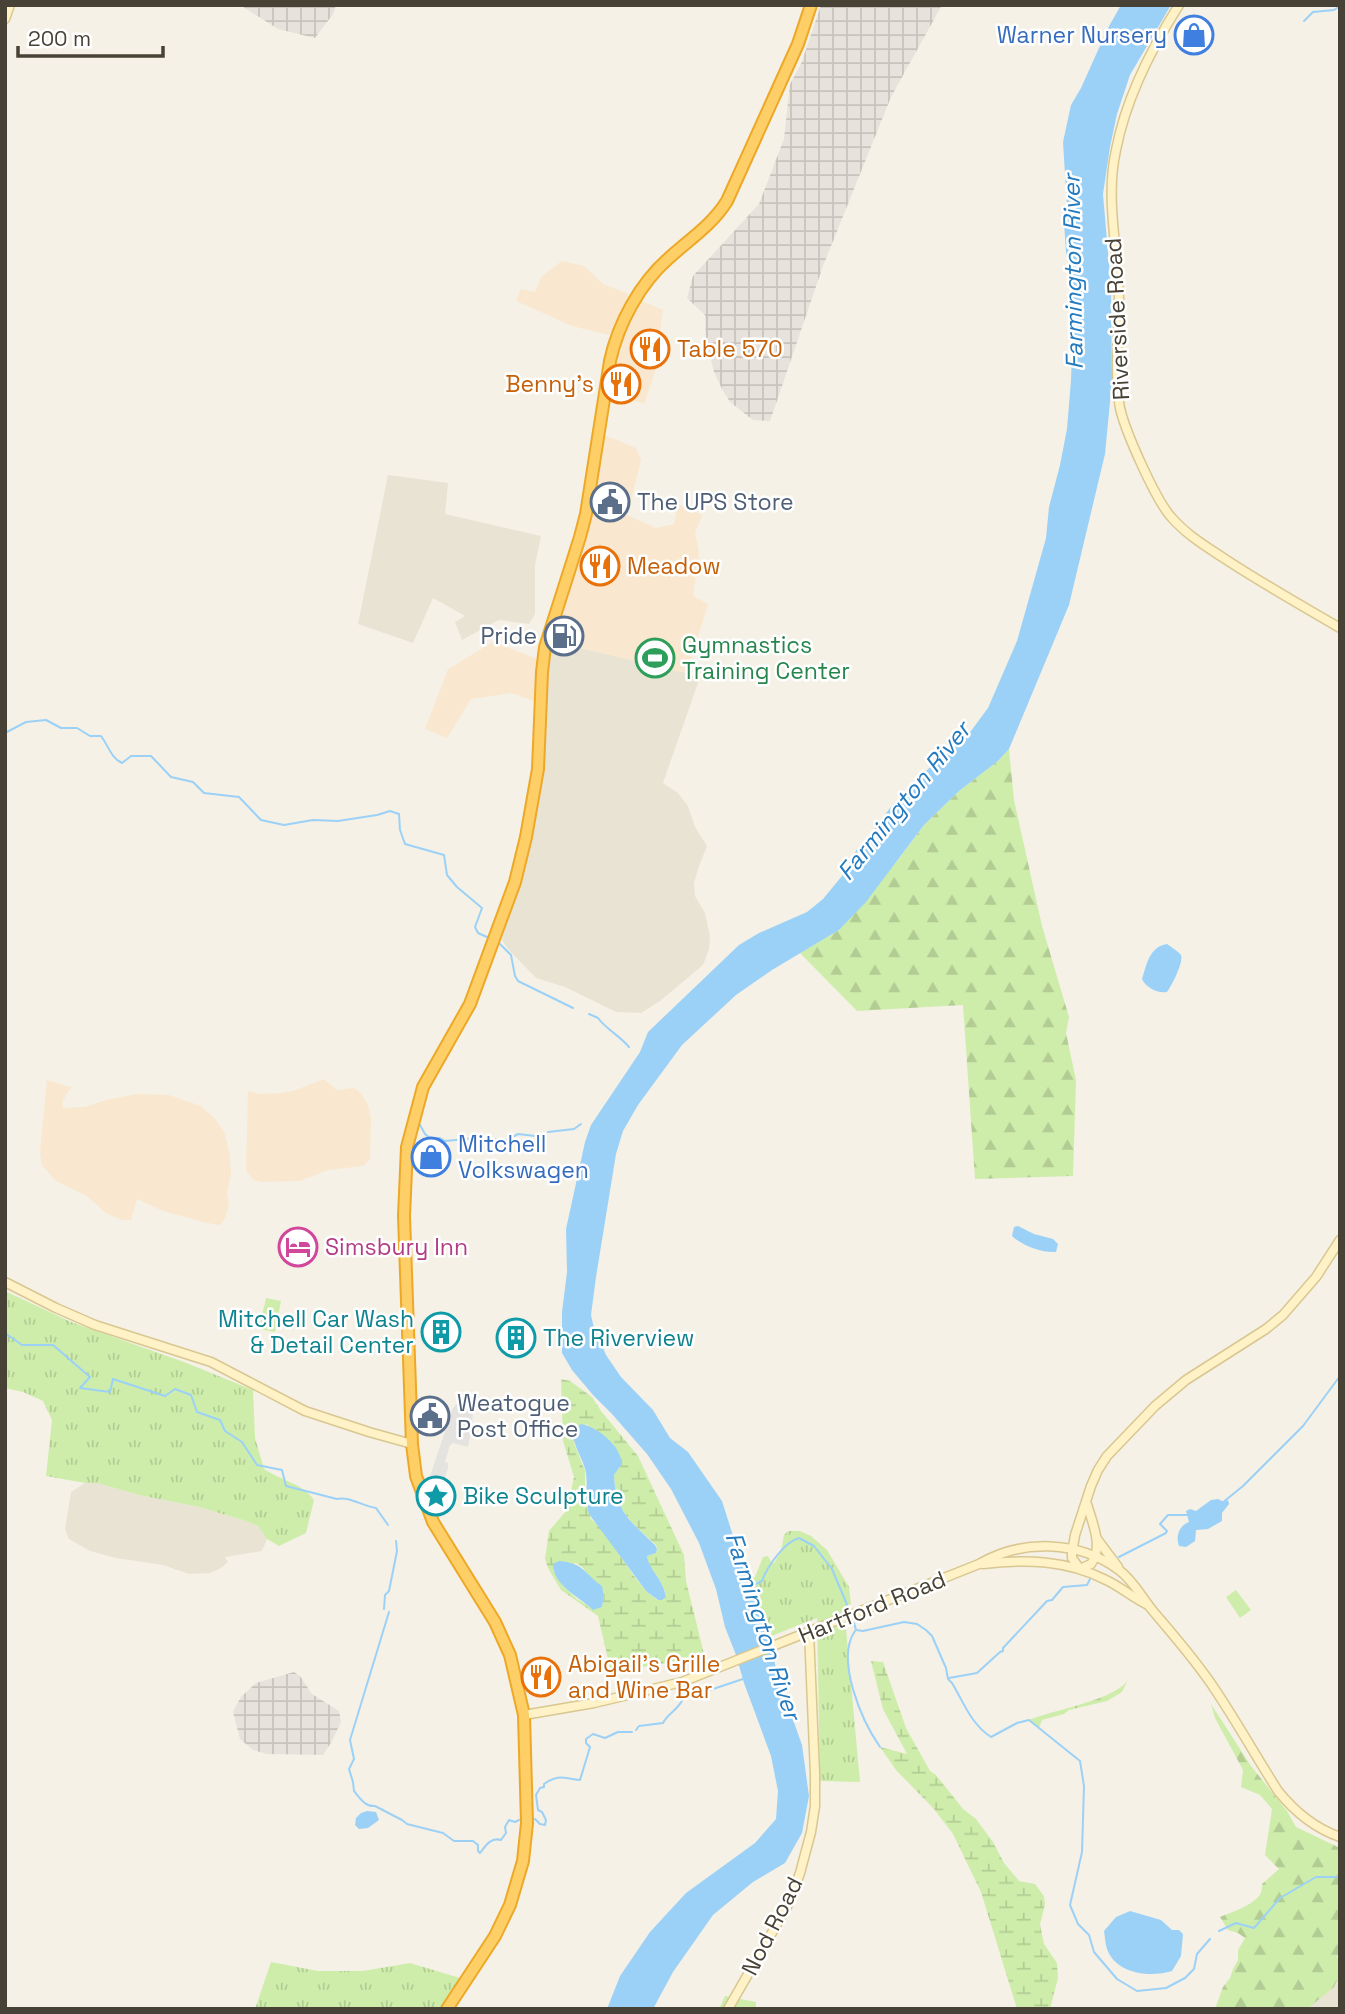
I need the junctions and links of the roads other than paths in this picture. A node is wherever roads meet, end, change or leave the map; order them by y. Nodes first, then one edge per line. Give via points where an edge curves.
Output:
1 (10, 5) edge
2 (811, 5) edge
3 (1180, 5) edge
4 (5, 19) edge
5 (1340, 628) edge
6 (1340, 1240) edge
7 (5, 1282) edge
8 (412, 1444) junction
9 (1087, 1504) junction
10 (1075, 1535) junction
11 (1097, 1539) junction
12 (1056, 1546) junction
13 (1072, 1549) junction
14 (1096, 1556) junction
15 (979, 1564) junction
16 (1080, 1569) junction
17 (1122, 1572) junction
18 (1148, 1605) junction
19 (809, 1632) junction
20 (524, 1715) junction
21 (1340, 1837) edge
22 (447, 2009) edge
23 (728, 2009) edge

1 - 4 street
2 - 8 highway via 727,201 712,222 653,274 624,320 613,349 586,514 545,648 538,769 519,867 470,1004 423,1087 407,1147 404,1216
3 - 5 street, Riverside Road via 1140,78 1115,152 1111,208 1119,294 1120,410 1170,517 1256,580
6 - 9 street via 1283,1315 1155,1405 1098,1470
7 - 8 street via 95,1325 211,1362 305,1411
8 - 20 highway via 416,1476 433,1522 495,1622 510,1655
9 - 10 street
9 - 11 street
10 - 12 street
10 - 13 street
11 - 14 street
11 - 17 street
12 - 13 street, Hartford Road
12 - 15 street, Hartford Road via 1014,1549
13 - 14 street, Hartford Road
13 - 16 street
14 - 16 street
14 - 17 street, Hartford Road
15 - 16 street, Hartford Road via 1030,1560
15 - 19 street, Hartford Road
16 - 18 street, Hartford Road
17 - 18 street, Hartford Road
18 - 21 street, Hartford Road via 1216,1690 1290,1805
19 - 20 street, Hartford Road via 666,1687
19 - 23 street, Nod Road via 815,1774 811,1832 789,1903
20 - 22 highway via 527,1823 523,1861 495,1936

